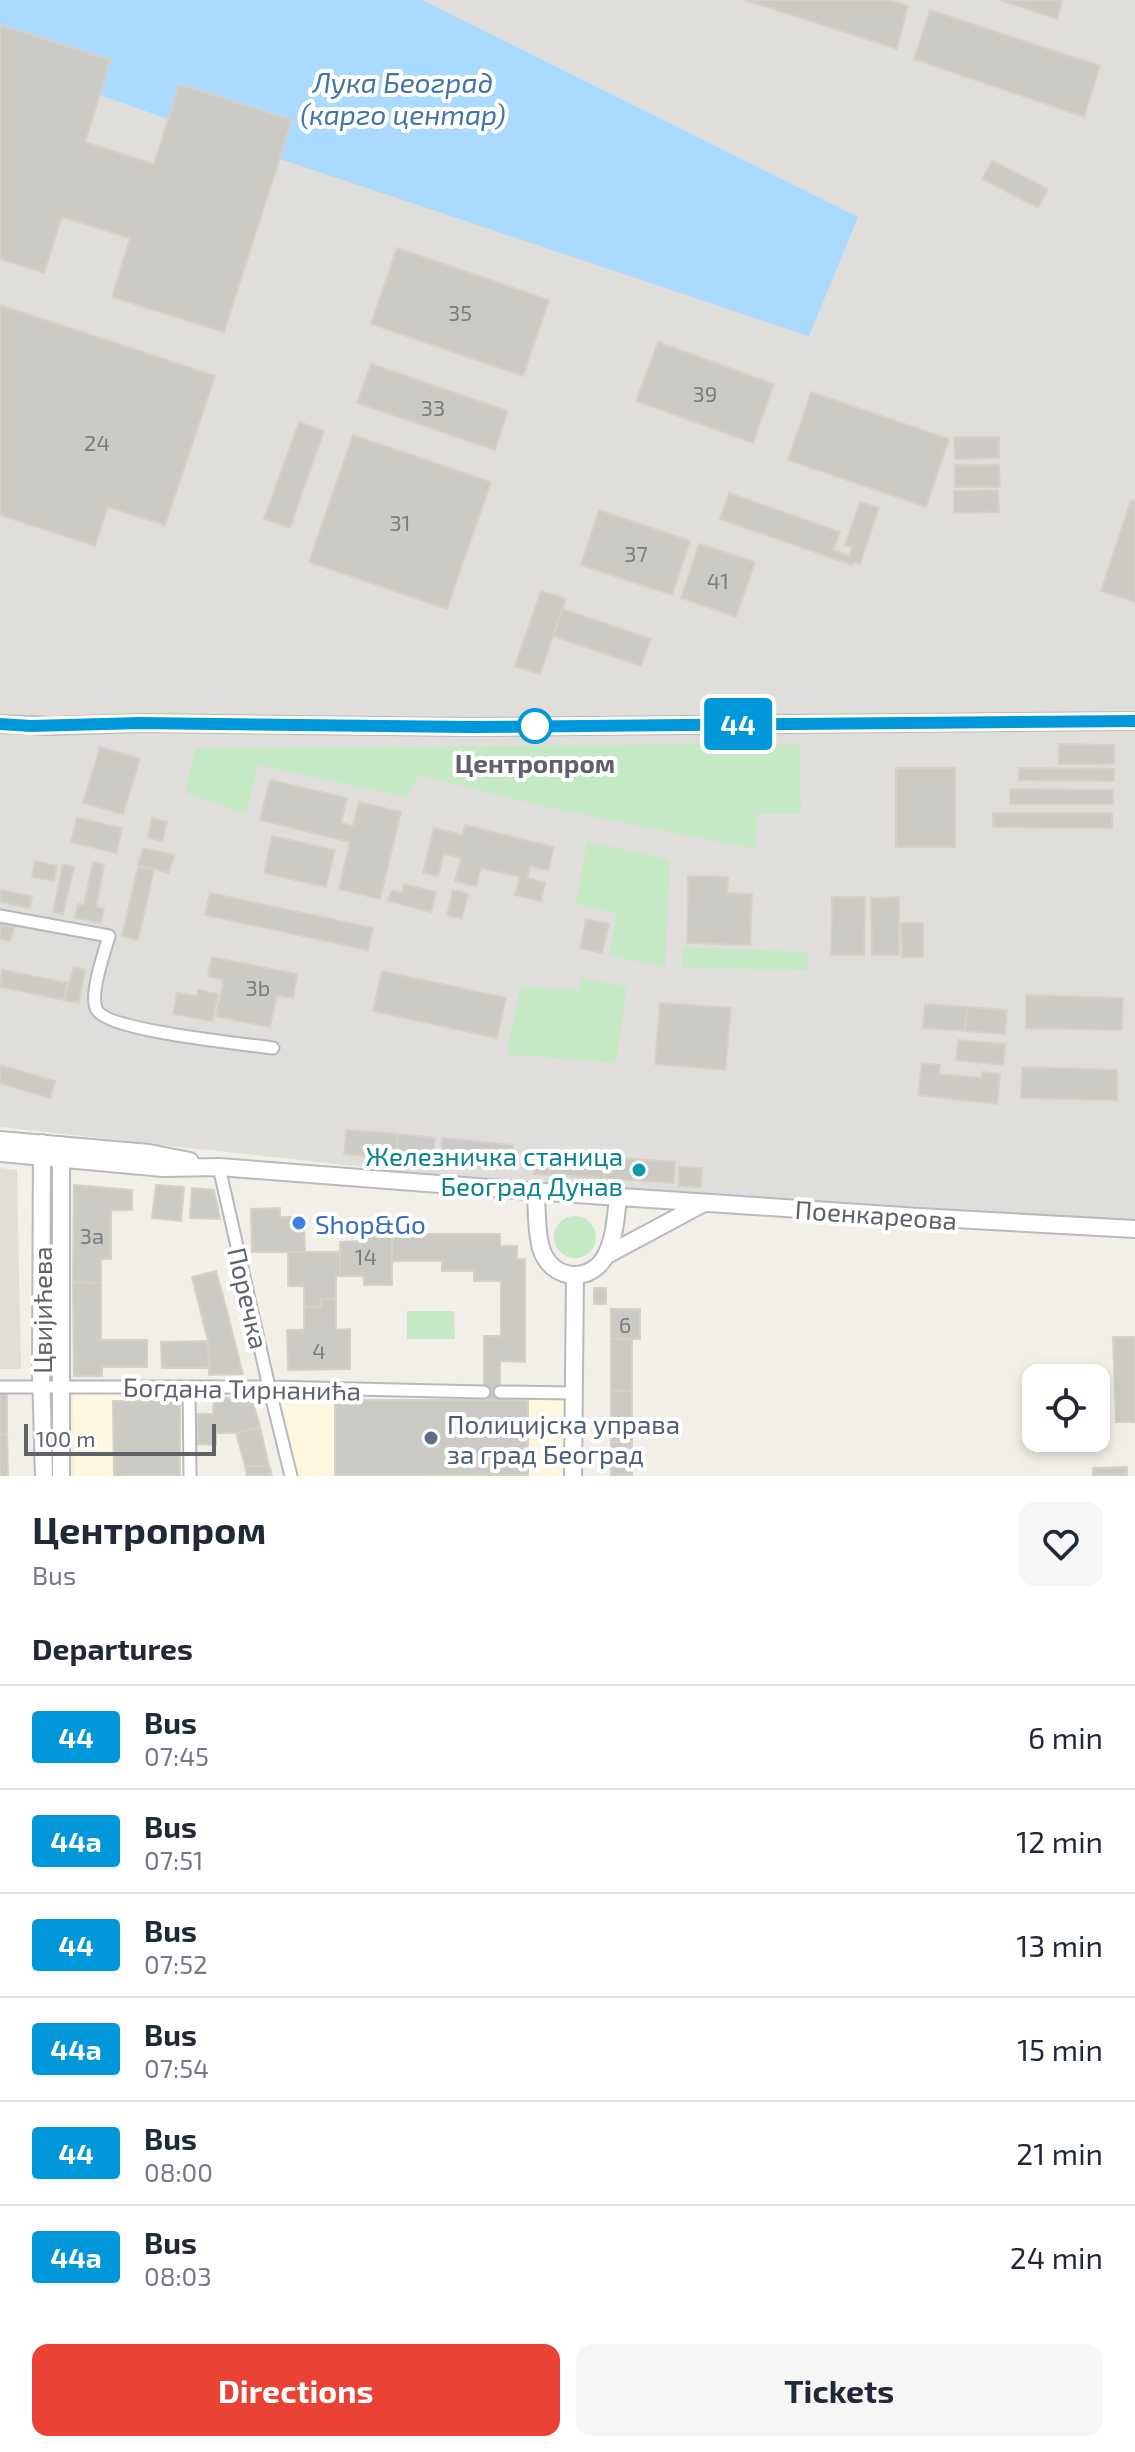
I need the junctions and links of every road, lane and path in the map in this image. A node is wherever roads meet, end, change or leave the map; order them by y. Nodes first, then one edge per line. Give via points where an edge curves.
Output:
1 (1135, 721) edge
2 (0, 724) edge
3 (0, 916) edge
4 (273, 1048) dead end
5 (0, 1140) edge
6 (42, 1150) junction
7 (61, 1152) junction
8 (0, 1153) edge
9 (219, 1167) junction
10 (536, 1192) junction
11 (618, 1197) junction
12 (706, 1202) junction
13 (1135, 1229) edge
14 (607, 1255) junction
15 (575, 1276) junction
16 (0, 1387) edge
17 (41, 1387) junction
18 (61, 1387) junction
19 (189, 1387) junction
20 (273, 1387) junction
21 (484, 1392) dead end
22 (500, 1392) dead end
23 (573, 1393) junction
24 (44, 1476) edge
25 (61, 1476) edge
26 (190, 1476) edge
27 (291, 1476) edge
28 (573, 1476) edge

1 - 2 street via 469,727
3 - 4 street via 109,936 94,995 96,1009 108,1020
5 - 6 street
6 - 7 street, Поенкареова
6 - 8 street
6 - 17 street, Цвијићева
7 - 9 street, Поенкареова via 149,1153
7 - 18 street, Цвијићева
9 - 10 street, Поенкареова
9 - 20 street, Поречка
10 - 11 street, Поенкареова
10 - 15 street via 545,1257 558,1272
11 - 12 street, Поенкареова
11 - 14 street
12 - 13 street, Поенкареова
12 - 14 street
14 - 15 street via 595,1268
15 - 23 street
16 - 17 street, Богдана Тирнанића
17 - 18 street, Богдана Тирнанића
17 - 24 street, Цвијићева
18 - 19 street, Богдана Тирнанића
18 - 25 street, Цвијићева
19 - 20 street, Богдана Тирнанића
19 - 26 street
20 - 21 street, Богдана Тирнанића
20 - 27 street, Поречка
22 - 23 street
23 - 28 street

